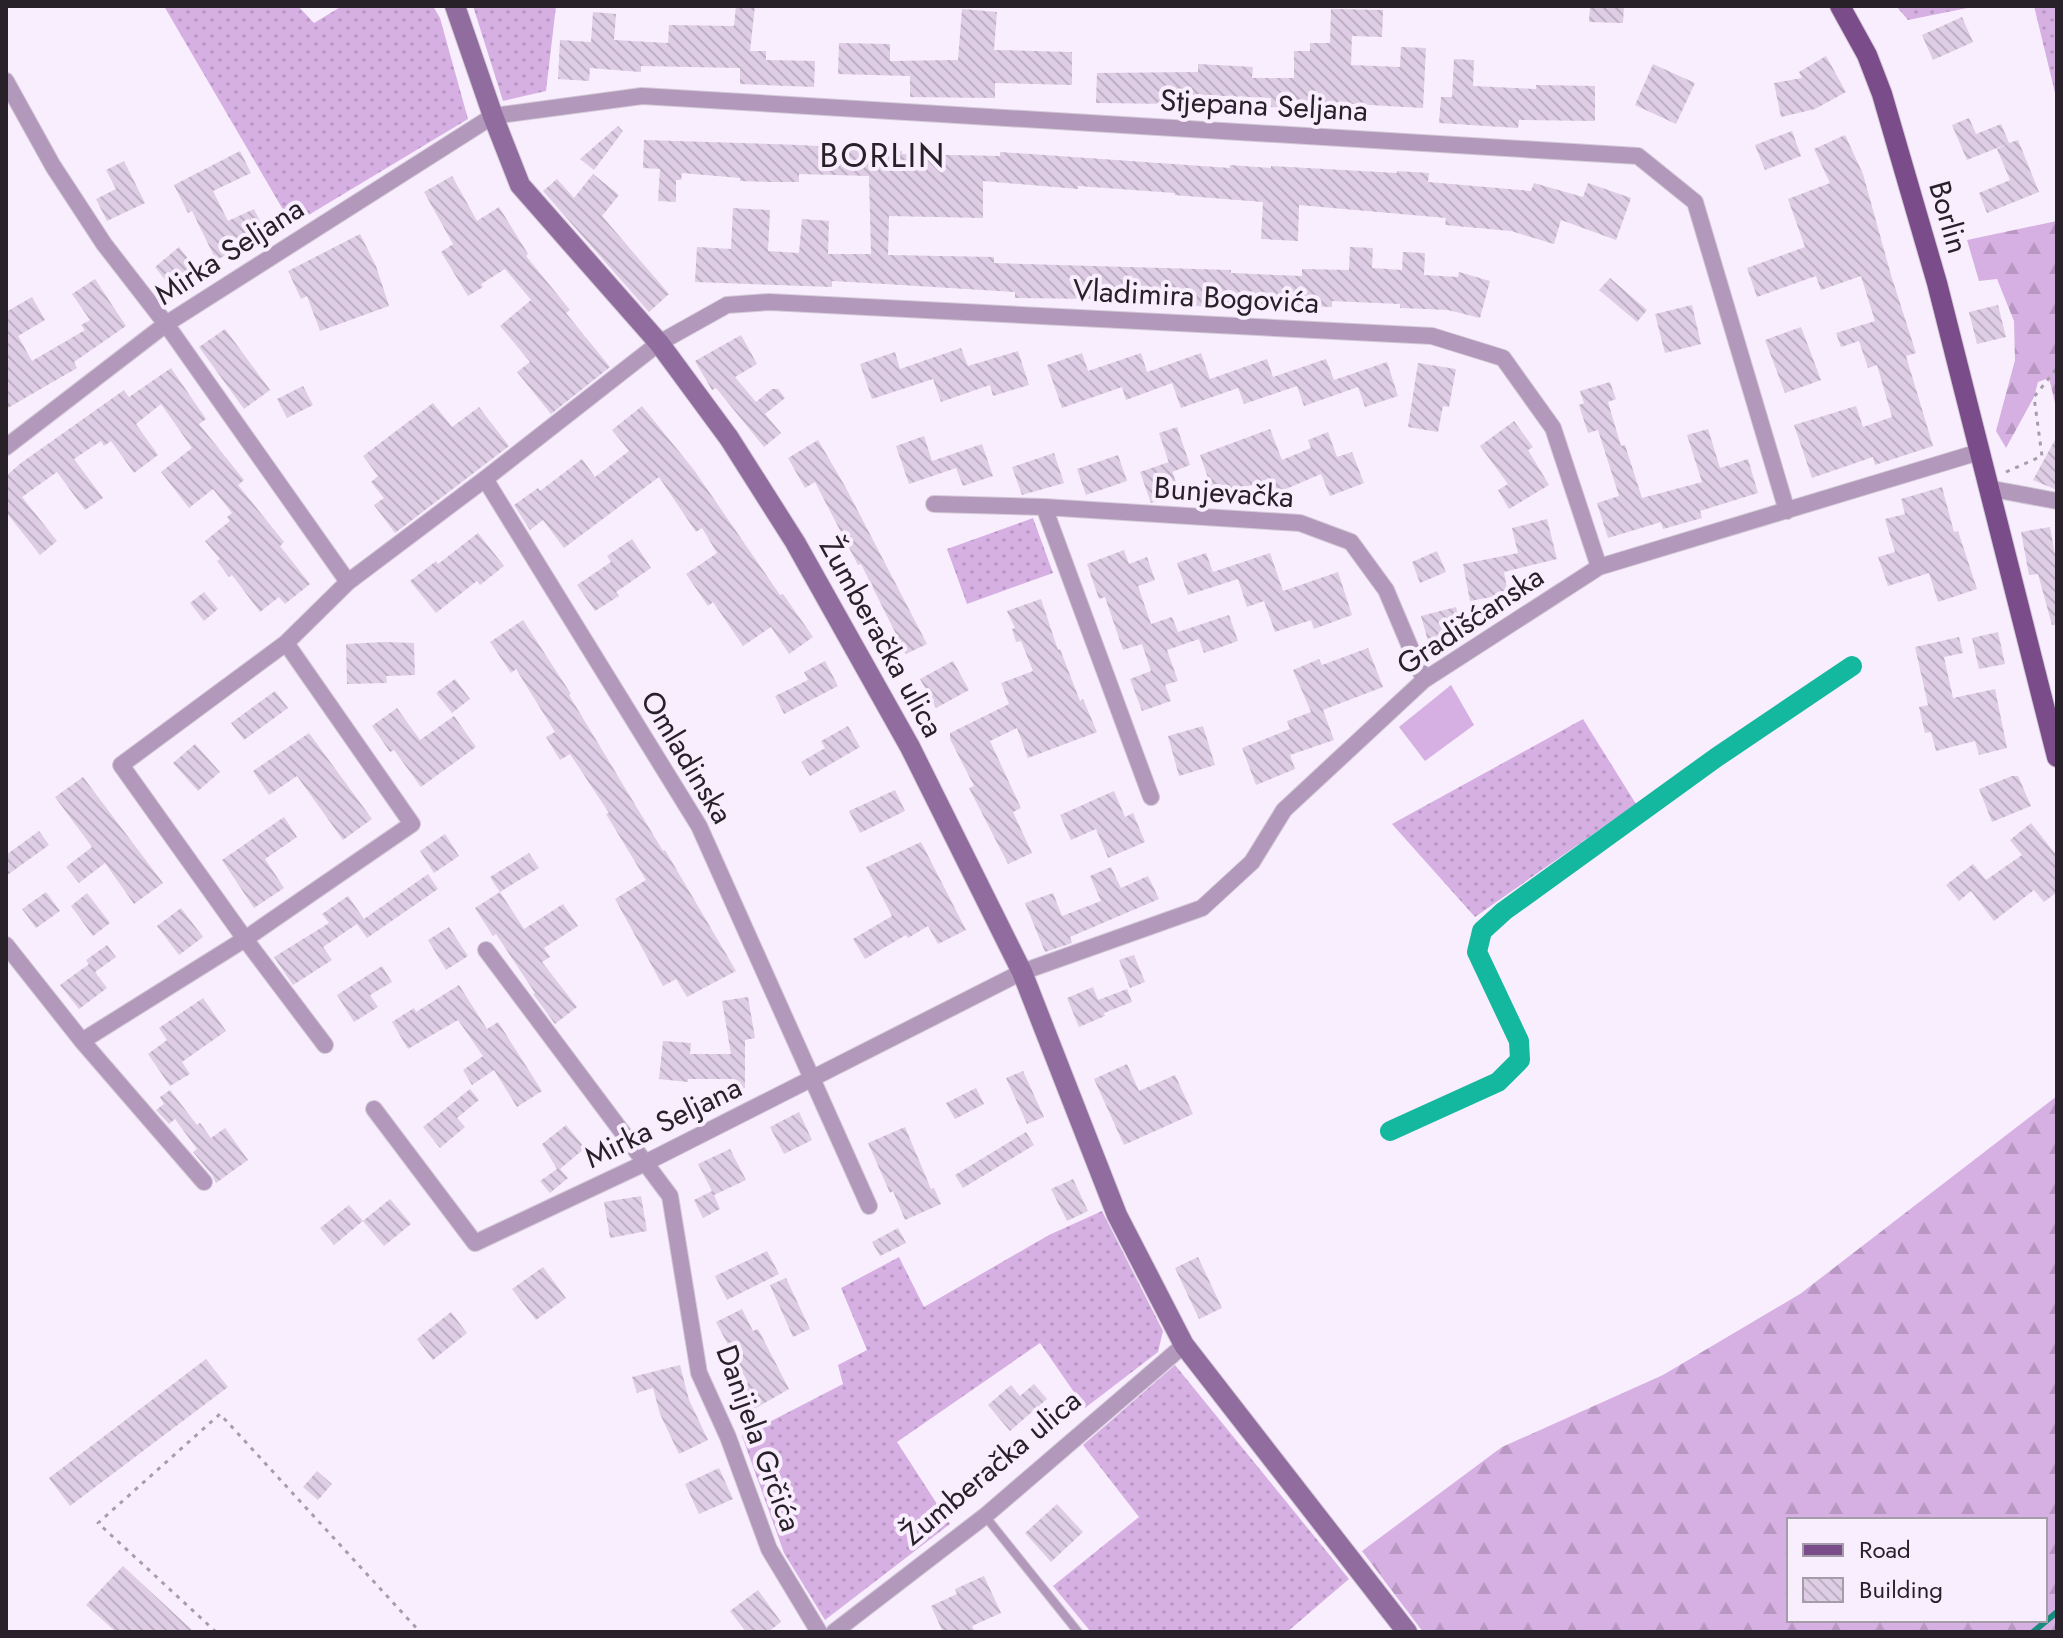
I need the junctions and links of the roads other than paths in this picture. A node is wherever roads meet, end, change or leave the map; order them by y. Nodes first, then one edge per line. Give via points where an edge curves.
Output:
1 (455, 6) edge
2 (1840, 6) edge
3 (6, 81) edge
4 (493, 116) junction
5 (166, 324) junction
6 (659, 343) junction
7 (6, 447) edge
8 (1979, 452) junction
9 (485, 479) junction
10 (1986, 484) junction
11 (2057, 501) edge
12 (934, 504) dead end
13 (1044, 507) junction
14 (1787, 511) junction
15 (1599, 567) junction
16 (348, 582) junction
17 (286, 643) junction
18 (1424, 680) junction
19 (2057, 757) edge
20 (1151, 797) dead end
21 (245, 939) junction
22 (6, 945) edge
23 (486, 950) dead end
24 (1022, 972) junction
25 (82, 1041) junction
26 (325, 1045) dead end
27 (812, 1079) junction
28 (374, 1109) dead end
29 (645, 1163) junction
30 (204, 1182) dead end
31 (869, 1206) dead end
32 (1184, 1345) junction
33 (985, 1516) junction
34 (819, 1632) edge
35 (834, 1632) edge
36 (1078, 1632) edge
37 (1407, 1632) edge

1 - 4 main road, Žumberačka ulica
2 - 8 main road, Borlin via 1882,94
3 - 5 street via 104,244
4 - 5 street, Mirka Seljana
4 - 6 main road, Žumberačka ulica via 520,185
4 - 14 street, Stjepana Seljana via 642,96 1638,156 1695,202
5 - 7 street, Mirka Seljana
5 - 16 street
6 - 9 street, Vladimira Bogovića
6 - 15 street, Vladimira Bogovića via 727,305 769,302 1432,336 1503,358 1553,428
6 - 24 main road, Žumberačka ulica via 729,438 795,542 910,747
8 - 10 main road, Borlin
8 - 14 street, Gradišćanska
9 - 16 street, Vladimira Bogovića
9 - 27 street, Omladinska via 699,826
10 - 11 street
10 - 19 main road, Borlin
12 - 13 street, Bunjevačka
13 - 18 street, Bunjevačka via 1300,523 1351,542 1386,590
13 - 20 street
14 - 15 street, Gradišćanska
15 - 18 street, Gradišćanska
16 - 17 street, Vladimira Bogovića
17 - 21 street, Vladimira Bogovića via 121,765
17 - 21 street via 412,824
18 - 24 street, Gradišćanska via 1284,810 1252,862 1202,908
21 - 25 street
21 - 26 street
22 - 25 street
23 - 29 street, Danijela Grčića
24 - 27 street, Mirka Seljana
24 - 32 main road, Žumberačka ulica via 1117,1215
25 - 30 street
27 - 29 street, Mirka Seljana
27 - 31 street, Omladinska
28 - 29 street, Mirka Seljana via 475,1243
29 - 34 street, Danijela Grčića via 670,1196 699,1373 769,1549
32 - 33 street, Žumberačka ulica
32 - 37 main road, Žumberačka ulica
33 - 35 street, Žumberačka ulica
33 - 36 lane

